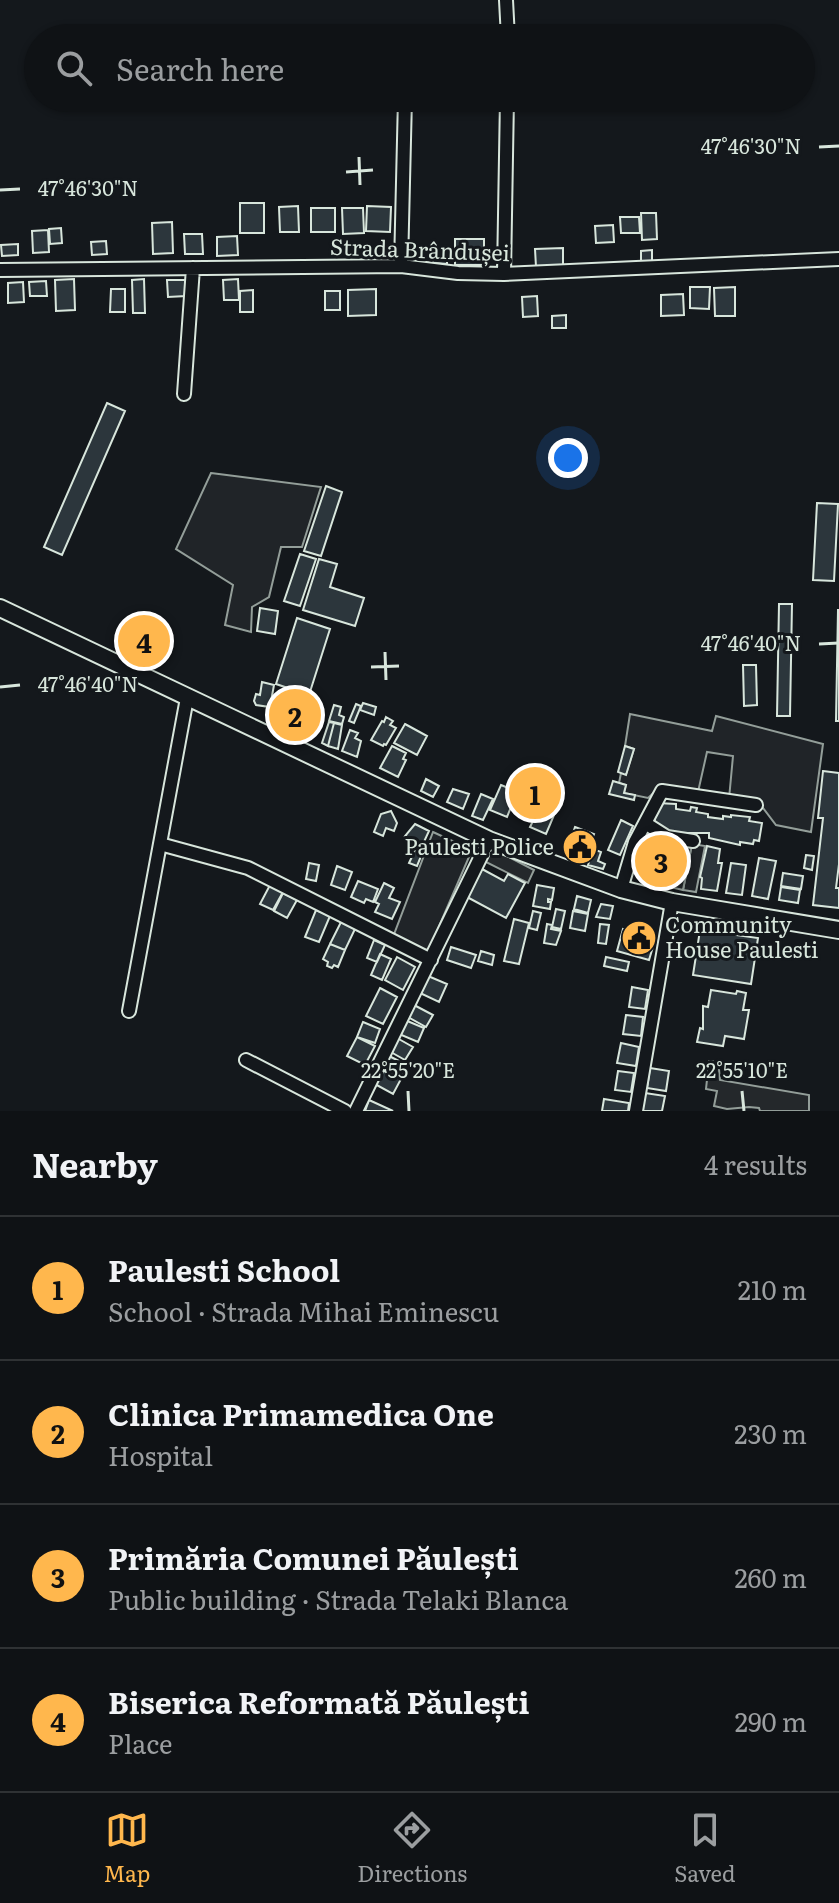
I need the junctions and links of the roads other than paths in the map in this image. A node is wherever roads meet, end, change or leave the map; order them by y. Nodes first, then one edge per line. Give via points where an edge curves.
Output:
1 (506, 0) edge
2 (507, 24) edge
3 (405, 112) edge
4 (507, 112) edge
5 (839, 259) edge
6 (401, 266) junction
7 (193, 268) junction
8 (0, 270) edge
9 (504, 274) junction
10 (184, 394) dead end
11 (0, 608) edge
12 (187, 698) junction
13 (756, 805) dead end
14 (645, 823) junction
15 (489, 840) junction
16 (693, 841) dead end
17 (160, 844) junction
18 (621, 889) junction
19 (672, 902) junction
20 (839, 930) edge
21 (431, 960) junction
22 (129, 1011) dead end
23 (246, 1060) dead end
24 (345, 1111) edge
25 (356, 1111) edge
26 (636, 1111) edge

1 - 2 street
3 - 6 street
4 - 9 street
5 - 9 street, Strada Brândușei
6 - 7 street, Strada Brândușei
6 - 9 street, Strada Brândușei
7 - 8 street, Strada Brândușei
7 - 10 street
11 - 12 main road
12 - 15 main road
12 - 17 street
13 - 14 street via 662,791
14 - 16 street via 667,837
14 - 18 street
15 - 18 main road
15 - 21 street
17 - 21 street via 248,868
17 - 22 street
18 - 19 main road
19 - 20 main road
19 - 26 street
21 - 25 street
23 - 24 street

